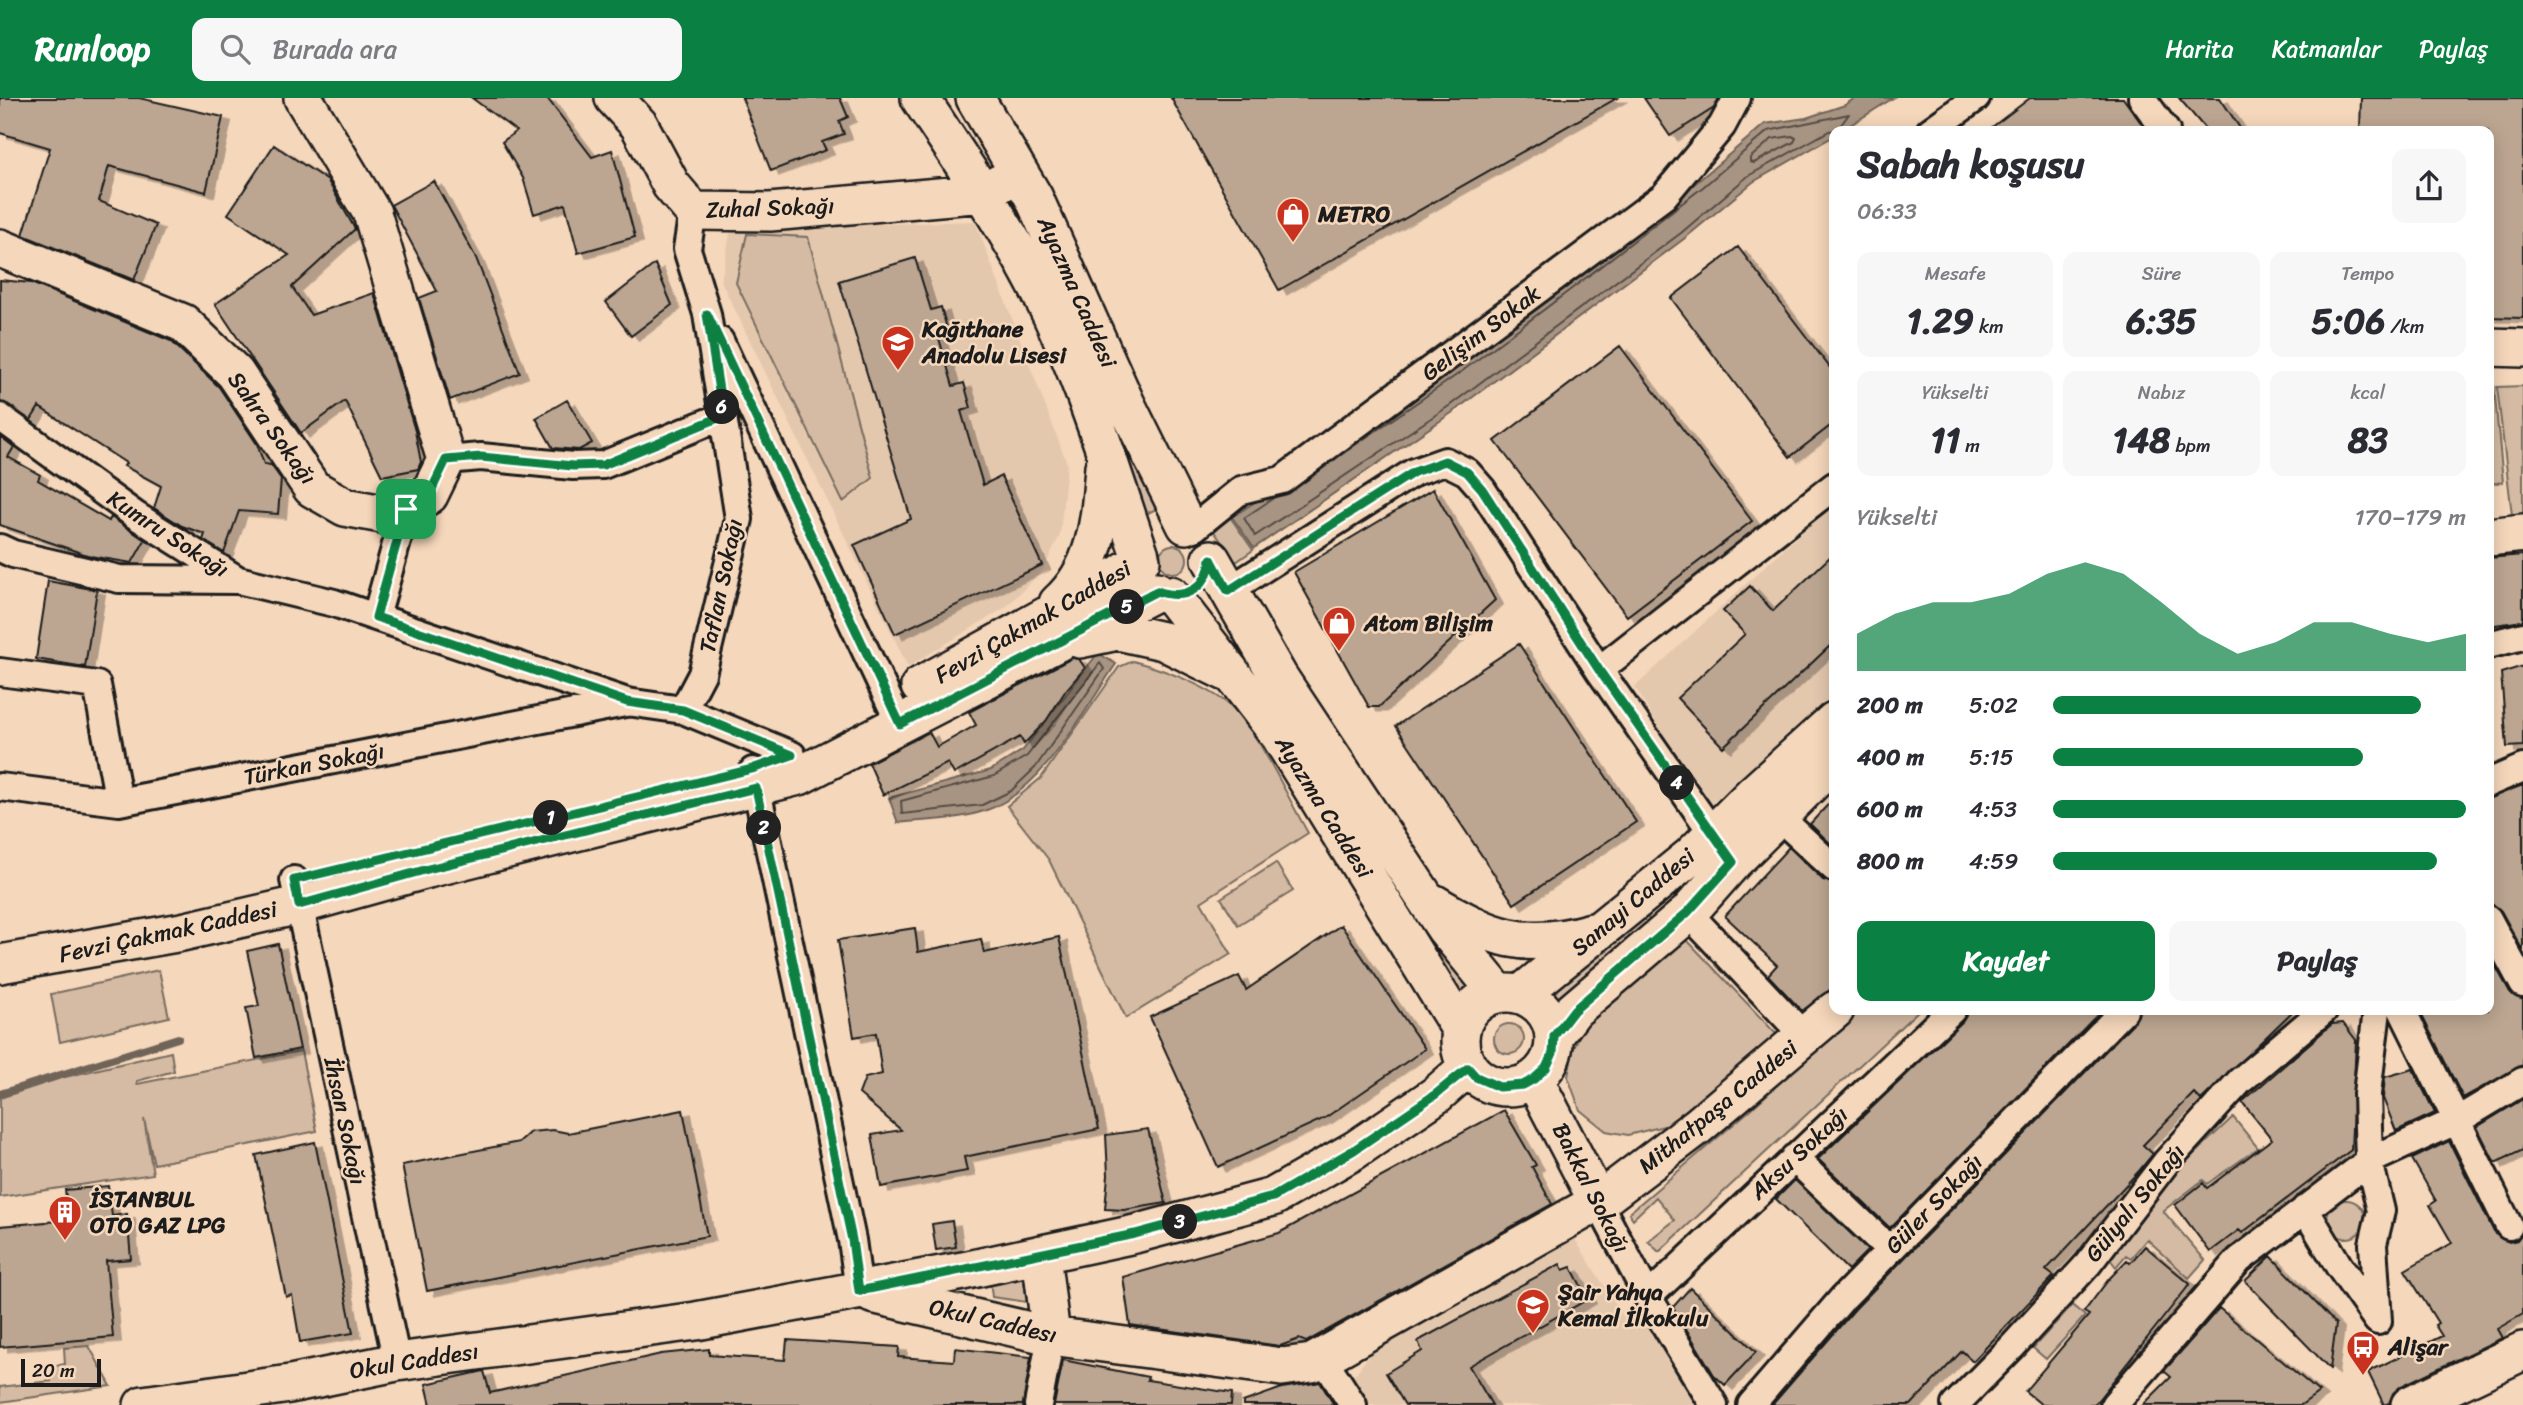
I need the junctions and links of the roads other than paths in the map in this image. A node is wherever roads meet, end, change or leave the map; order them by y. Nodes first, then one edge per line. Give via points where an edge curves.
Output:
1 (303, 98) edge
2 (614, 98) edge
3 (920, 98) edge
4 (975, 98) edge
5 (1737, 98) edge
6 (1976, 98) edge
7 (2142, 98) edge
8 (1937, 126) edge
9 (2162, 126) edge
10 (1019, 171) junction
11 (984, 193) junction
12 (693, 211) junction
13 (0, 248) edge
14 (707, 314) junction
15 (2494, 347) edge
16 (2523, 348) edge
17 (2523, 369) edge
18 (2494, 370) edge
19 (723, 416) junction
20 (0, 417) edge
21 (1105, 452) junction
22 (446, 460) junction
23 (1829, 490) edge
24 (406, 509) junction
25 (2523, 533) edge
26 (2494, 536) edge
27 (1197, 537) junction
28 (0, 548) edge
29 (1152, 575) junction
30 (238, 580) junction
31 (1228, 591) junction
32 (376, 617) junction
33 (1046, 632) junction
34 (2523, 636) edge
35 (2494, 643) edge
36 (1599, 670) junction
37 (0, 672) edge
38 (1235, 676) junction
39 (627, 702) junction
40 (683, 710) junction
41 (895, 713) junction
42 (1829, 727) edge
43 (792, 755) junction
44 (1829, 766) edge
45 (2523, 768) edge
46 (754, 779) junction
47 (2494, 780) edge
48 (0, 787) edge
49 (119, 802) junction
50 (1778, 816) junction
51 (1723, 848) junction
52 (1829, 862) edge
53 (297, 893) junction
54 (1426, 899) junction
55 (1688, 912) junction
56 (1600, 929) junction
57 (2494, 930) edge
58 (0, 946) edge
59 (0, 964) edge
60 (2523, 984) edge
61 (1510, 994) junction
62 (1829, 1015) edge
63 (1947, 1015) edge
64 (2119, 1015) edge
65 (2318, 1015) edge
66 (2375, 1015) edge
67 (2405, 1015) edge
68 (1461, 1030) junction
69 (1554, 1036) junction
70 (1805, 1037) junction
71 (1468, 1068) junction
72 (1534, 1079) junction
73 (2523, 1081) edge
74 (2458, 1120) junction
75 (1794, 1158) junction
76 (2370, 1161) junction
77 (1598, 1202) junction
78 (2305, 1209) junction
79 (2509, 1226) dead end
80 (1890, 1250) junction
81 (1041, 1254) junction
82 (859, 1291) junction
83 (1648, 1297) junction
84 (1051, 1336) junction
85 (2523, 1351) edge
86 (1323, 1357) junction
87 (397, 1362) junction
88 (292, 1394) edge
89 (143, 1405) edge
90 (1038, 1405) edge
91 (1353, 1405) edge
92 (1714, 1405) edge
93 (1751, 1405) edge
94 (1955, 1405) edge
95 (2114, 1405) edge
96 (2410, 1405) edge

1 - 22 main road via 372,213
2 - 12 main road, Zuhal Sokağı via 639,125 671,185
3 - 11 main road, Ayazma Caddesi
4 - 10 main road, Ayazma Caddesi
5 - 27 street, Gelişim Sokak via 1722,126 1664,196 1282,480 1241,490
6 - 8 street
7 - 9 street
10 - 11 main road
10 - 27 main road, Ayazma Caddesi
11 - 12 main road, Zuhal Sokağı via 770,212
11 - 21 main road, Ayazma Caddesi via 1041,294
12 - 14 street, Taflan Sokağı via 687,249
13 - 24 main road, Sahra Sokağı via 183,323 235,373 312,488 345,507 393,516
14 - 19 street, Taflan Sokağı
14 - 41 street
15 - 16 main road
17 - 18 main road
19 - 22 street via 603,465 481,457
19 - 40 street, Taflan Sokağı via 738,519 702,674
20 - 30 street, Kumru Sokağı via 135,515
21 - 29 main road, Ayazma Caddesi
21 - 33 main road via 1091,554 1083,575
22 - 24 main road via 429,495
23 - 36 street
24 - 32 street
25 - 26 main road
27 - 29 main road via 1162,527 1151,533
27 - 29 main road via 1204,582 1195,590
27 - 31 main road, Ayazma Caddesi
28 - 30 street via 119,579
29 - 33 main road, Fevzi Çakmak Caddesi via 1115,578
29 - 38 main road, Ayazma Caddesi
30 - 32 street, Kumru Sokağı
31 - 36 street via 1414,472 1445,461 1467,472 1482,489
31 - 54 main road, Ayazma Caddesi via 1278,676
32 - 39 street, Kumru Sokağı
33 - 38 main road via 1118,631 1163,641
33 - 41 main road, Fevzi Çakmak Caddesi
34 - 35 street
36 - 51 street
37 - 49 street via 97,685
38 - 68 main road, Ayazma Caddesi via 1280,736
39 - 40 street, Kumru Sokağı
39 - 49 street, Türkan Sokağı
40 - 43 street, Kumru Sokağı
41 - 43 main road, Fevzi Çakmak Caddesi
41 - 46 main road, Fevzi Çakmak Caddesi via 799,776
42 - 51 main road, Sanayi Caddesi
43 - 46 main road, Fevzi Çakmak Caddesi
44 - 50 main road, Sanayi Caddesi
45 - 47 street
46 - 53 main road, Fevzi Çakmak Caddesi
46 - 82 street
48 - 49 street, Türkan Sokağı
50 - 51 main road, Sanayi Caddesi
50 - 52 street
51 - 55 main road, Sanayi Caddesi
51 - 56 main road, Sanayi Caddesi
53 - 58 main road, Fevzi Çakmak Caddesi
53 - 59 main road, Fevzi Çakmak Caddesi via 181,932
53 - 87 street, İhsan Sokağı
54 - 56 main road via 1513,941 1542,942
54 - 61 main road, Ayazma Caddesi
55 - 69 main road, Sanayi Caddesi via 1574,1010
55 - 70 street
56 - 61 main road, Sanayi Caddesi
57 - 60 street
61 - 68 main road via 1482,999 1472,1007
61 - 69 main road via 1544,1010
62 - 70 main road, Mithatpaşa Caddesi
63 - 75 street, Aksu Sokağı
64 - 80 street, Güler Sokağı
65 - 94 street, Gülyalı Sokağı via 2241,1081 2167,1161 2088,1264
66 - 76 street via 2367,1094
67 - 74 street
68 - 71 main road via 1462,1056
69 - 72 main road via 1550,1060
70 - 77 main road, Mithatpaşa Caddesi
71 - 72 main road via 1499,1087
71 - 81 main road via 1354,1150 1273,1197
72 - 77 main road, Bakkal Sokağı
73 - 74 street
74 - 76 street
74 - 79 street
75 - 80 street
75 - 83 street, Aksu Sokağı
76 - 78 street
76 - 78 street via 2381,1212 2373,1244 2378,1321
77 - 83 street, Bakkal Sokağı
77 - 86 main road, Okul Caddesı
78 - 95 street via 2239,1259
80 - 93 street, Güler Sokağı
81 - 82 main road
81 - 84 main road
82 - 84 main road, Okul Caddesı
82 - 87 main road, Okul Caddesı via 696,1321
83 - 92 street, Bakkal Sokağı
84 - 86 main road, Okul Caddesı via 1283,1367
84 - 90 street
85 - 96 main road
86 - 91 street
87 - 88 main road, Okul Caddesı
88 - 89 main road, Okul Caddesı

